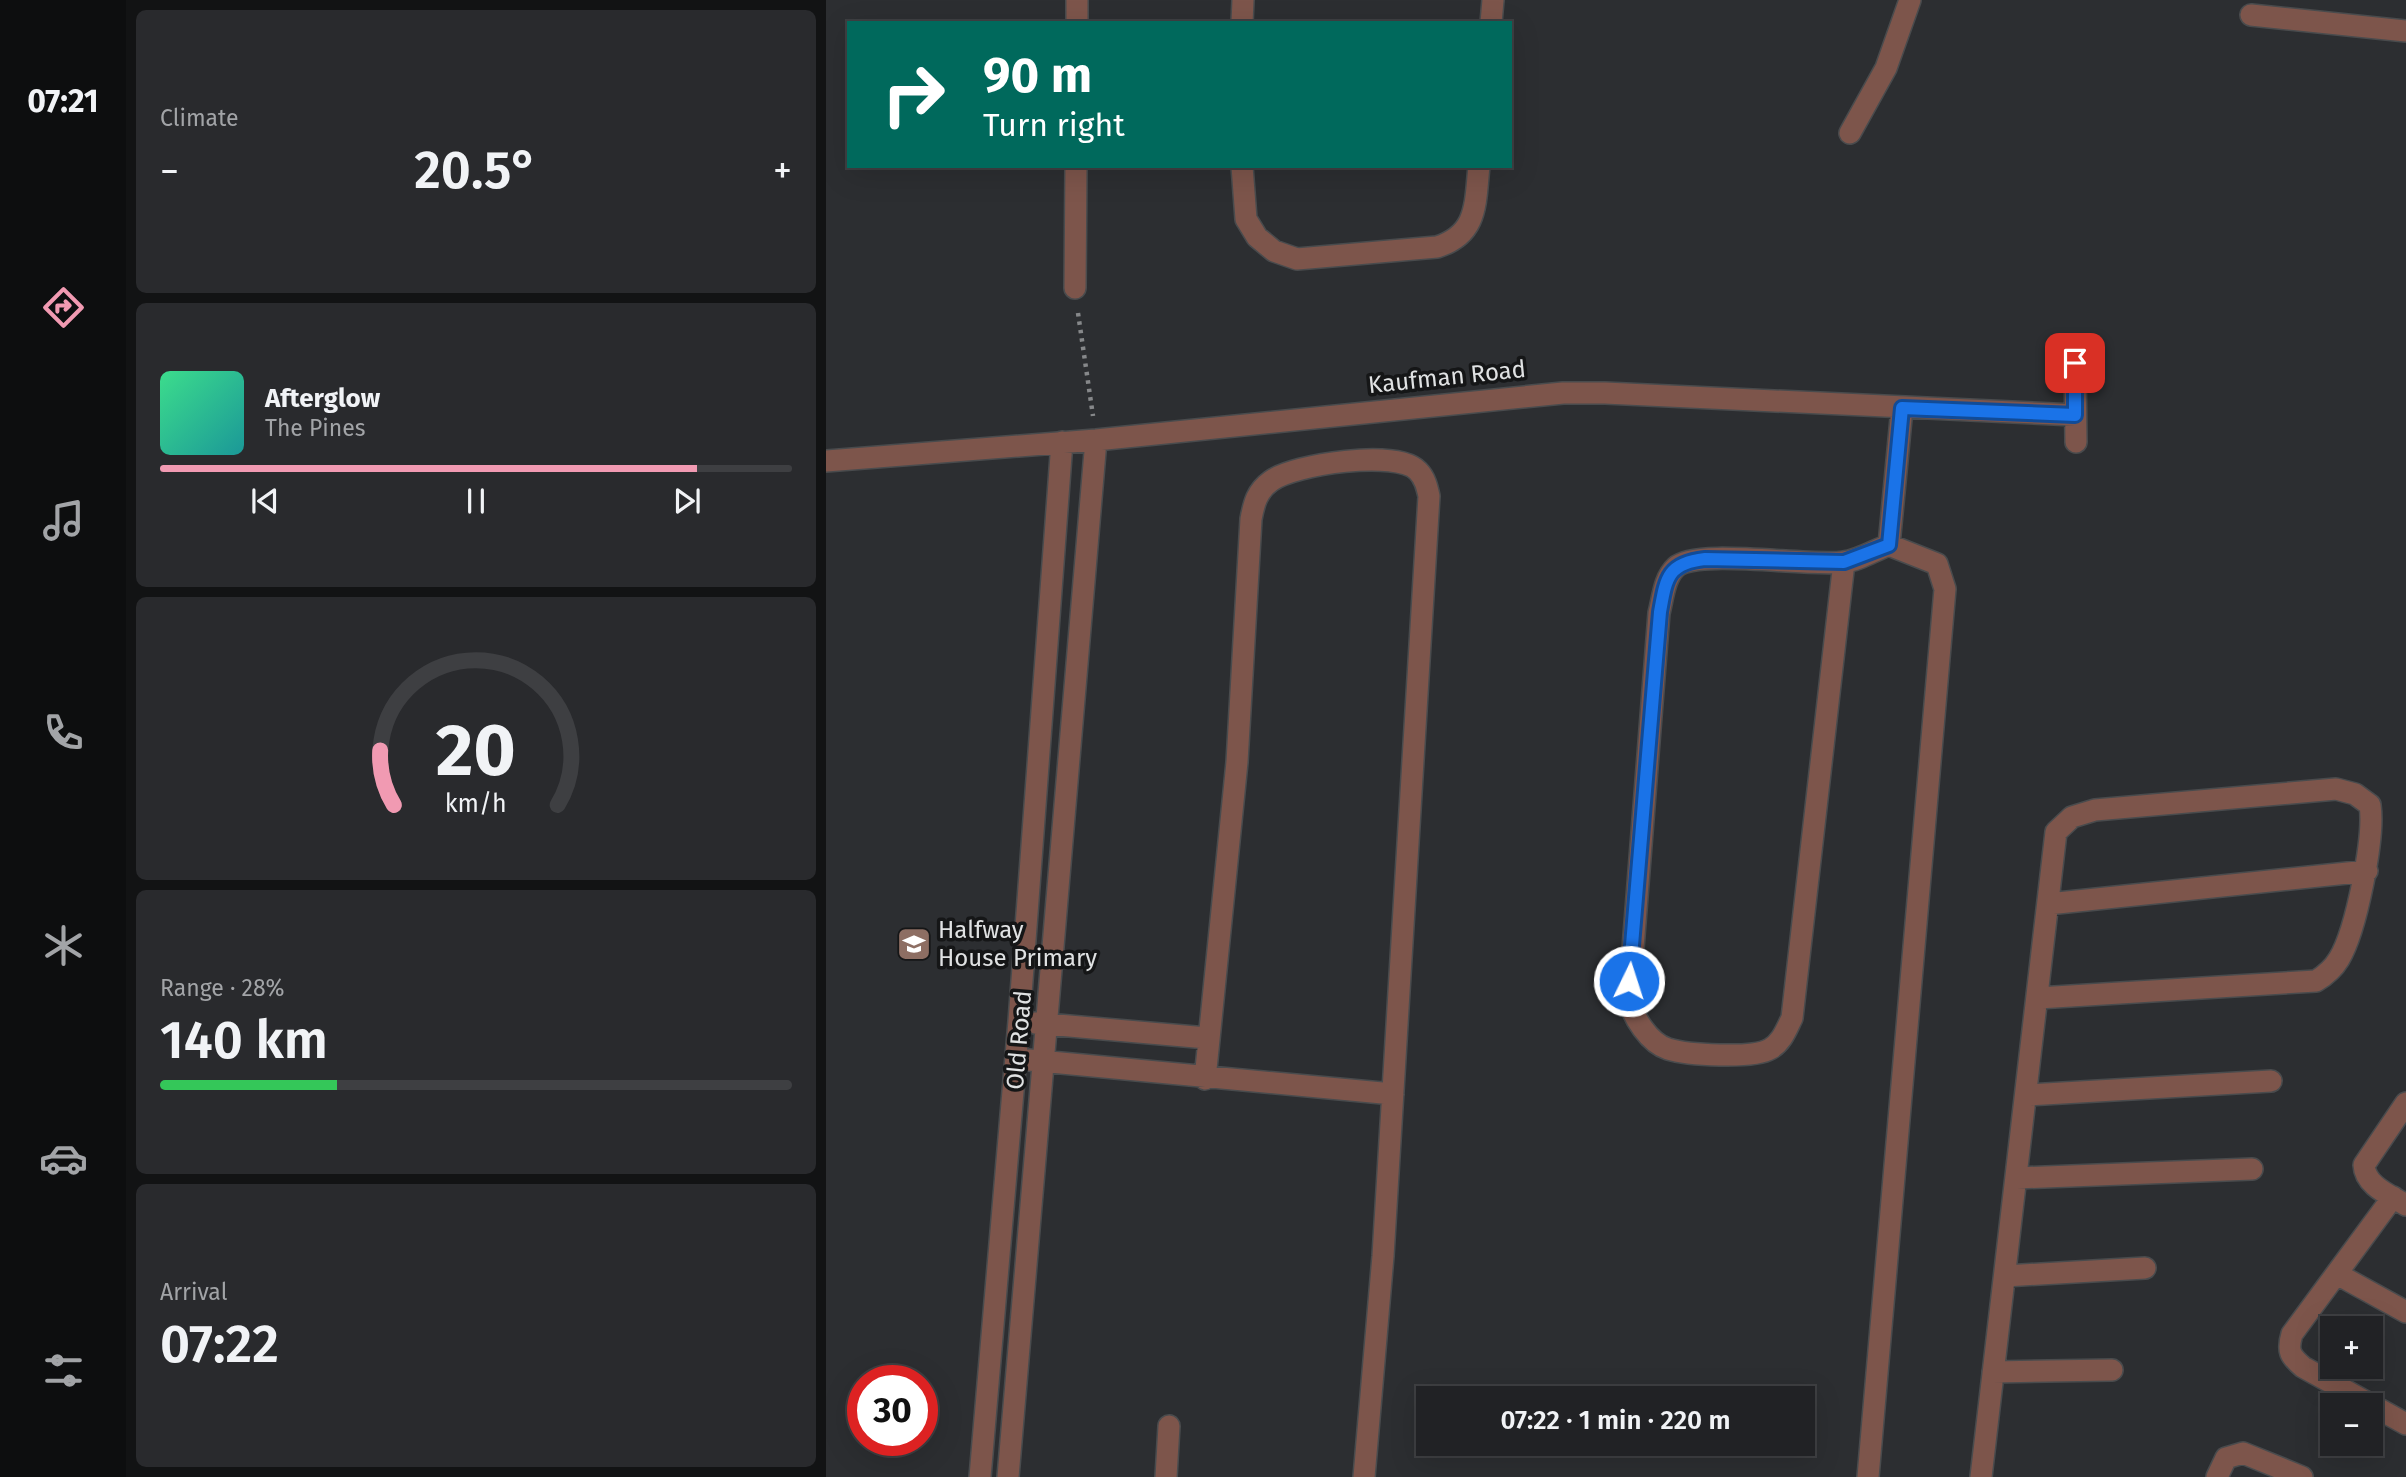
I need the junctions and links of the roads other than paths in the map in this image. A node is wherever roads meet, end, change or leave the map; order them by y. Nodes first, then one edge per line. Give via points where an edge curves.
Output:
1 (1077, 0) edge
2 (1242, 0) edge
3 (1493, 0) edge
4 (1910, 0) edge
5 (2251, 15) dead end
6 (1077, 21) edge
7 (1242, 21) edge
8 (1491, 21) edge
9 (2406, 31) edge
10 (1850, 133) dead end
11 (1076, 168) edge
12 (1242, 168) edge
13 (1479, 168) edge
14 (1075, 288) road end
15 (2075, 363) dead end
16 (1902, 408) junction
17 (2075, 415) junction
18 (1096, 440) junction
19 (1062, 442) junction
20 (2076, 442) dead end
21 (826, 461) edge
22 (1889, 545) junction
23 (1844, 562) junction
24 (2367, 871) junction
25 (2048, 904) junction
26 (2038, 998) junction
27 (1018, 1021) junction
28 (1046, 1024) junction
29 (1207, 1038) junction
30 (1015, 1059) junction
31 (1043, 1061) junction
32 (1205, 1079) junction
33 (2271, 1081) dead end
34 (1393, 1094) junction
35 (2026, 1095) junction
36 (2406, 1103) edge
37 (2252, 1169) dead end
38 (2017, 1178) junction
39 (2400, 1201) edge
40 (2145, 1268) dead end
41 (2337, 1274) junction
42 (2005, 1276) junction
43 (2406, 1312) edge
44 (2112, 1370) dead end
45 (1993, 1372) junction
46 (2406, 1424) edge
47 (1169, 1426) dead end
48 (980, 1477) edge
49 (1008, 1477) edge
50 (1166, 1477) edge
51 (1363, 1477) edge
52 (1868, 1477) edge
53 (1981, 1477) edge
54 (2217, 1477) edge
55 (2302, 1477) edge

1 - 6 street
2 - 7 street
3 - 8 street
4 - 10 street via 1886,68
5 - 9 street
11 - 14 street
12 - 13 street via 1246,219 1257,237 1274,251 1297,258 1437,247 1455,241 1468,228
15 - 17 street
16 - 17 street, Kaufman Road
16 - 18 street, Kaufman Road via 1563,393
16 - 22 street
17 - 20 street
18 - 19 street, Kaufman Road
18 - 28 street, Old Road
19 - 21 street, Kaufman Road
19 - 27 street, Old Road
22 - 23 street
22 - 52 street via 1937,564 1945,589
23 - 23 street via 1791,1018 1783,1037 1770,1049 1755,1054 1668,1049 1632,1014 1629,1000 1665,585 1674,568 1691,560
24 - 25 street
24 - 25 street via 2370,805 2355,794 2336,789 2095,810 2073,817 2056,832
24 - 26 street via 2341,956 2330,972 2316,981
25 - 26 street
26 - 35 street
27 - 28 street
27 - 30 street, Old Road
28 - 29 street
28 - 31 street, Old Road
29 - 32 street
29 - 34 street via 1237,762 1251,519 1257,495 1273,479 1318,465 1370,461 1409,465 1423,478 1429,496
30 - 31 street
30 - 48 street, Old Road
31 - 32 street
31 - 49 street, Old Road
32 - 34 street
33 - 35 street
34 - 51 street
35 - 38 street
36 - 39 street via 2364,1165 2369,1182
37 - 38 street
38 - 42 street
39 - 41 street
40 - 42 street
41 - 43 street
41 - 46 street via 2292,1334 2291,1357
42 - 45 street
44 - 45 street
45 - 53 street
47 - 50 street
54 - 55 street via 2226,1458 2243,1453

